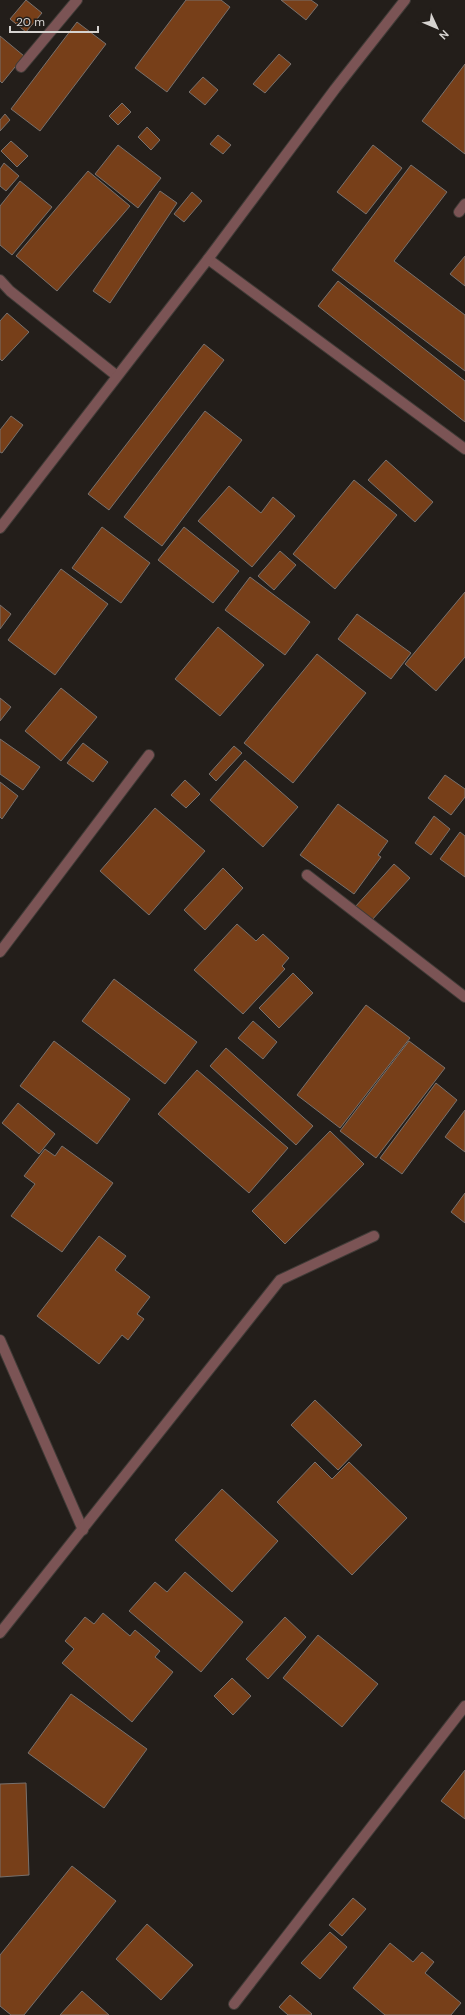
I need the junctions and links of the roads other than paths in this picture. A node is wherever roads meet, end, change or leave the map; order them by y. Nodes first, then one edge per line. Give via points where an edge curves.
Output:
1 (405, 0) edge
2 (72, 2) edge
3 (21, 67) dead end
4 (208, 259) junction
5 (0, 280) edge
6 (117, 376) junction
7 (465, 449) edge
8 (0, 528) edge
9 (149, 755) dead end
10 (307, 875) dead end
11 (0, 952) edge
12 (465, 997) edge
13 (374, 1236) dead end
14 (0, 1340) edge
15 (83, 1530) junction
16 (0, 1633) edge
17 (465, 1706) edge
18 (234, 2004) dead end

1 - 4 street via 334,89
2 - 3 street
4 - 6 street
4 - 7 street
5 - 6 street via 10,291
6 - 8 street
9 - 11 street
10 - 12 street
13 - 15 street via 280,1280
14 - 15 street
15 - 16 street
17 - 18 street

